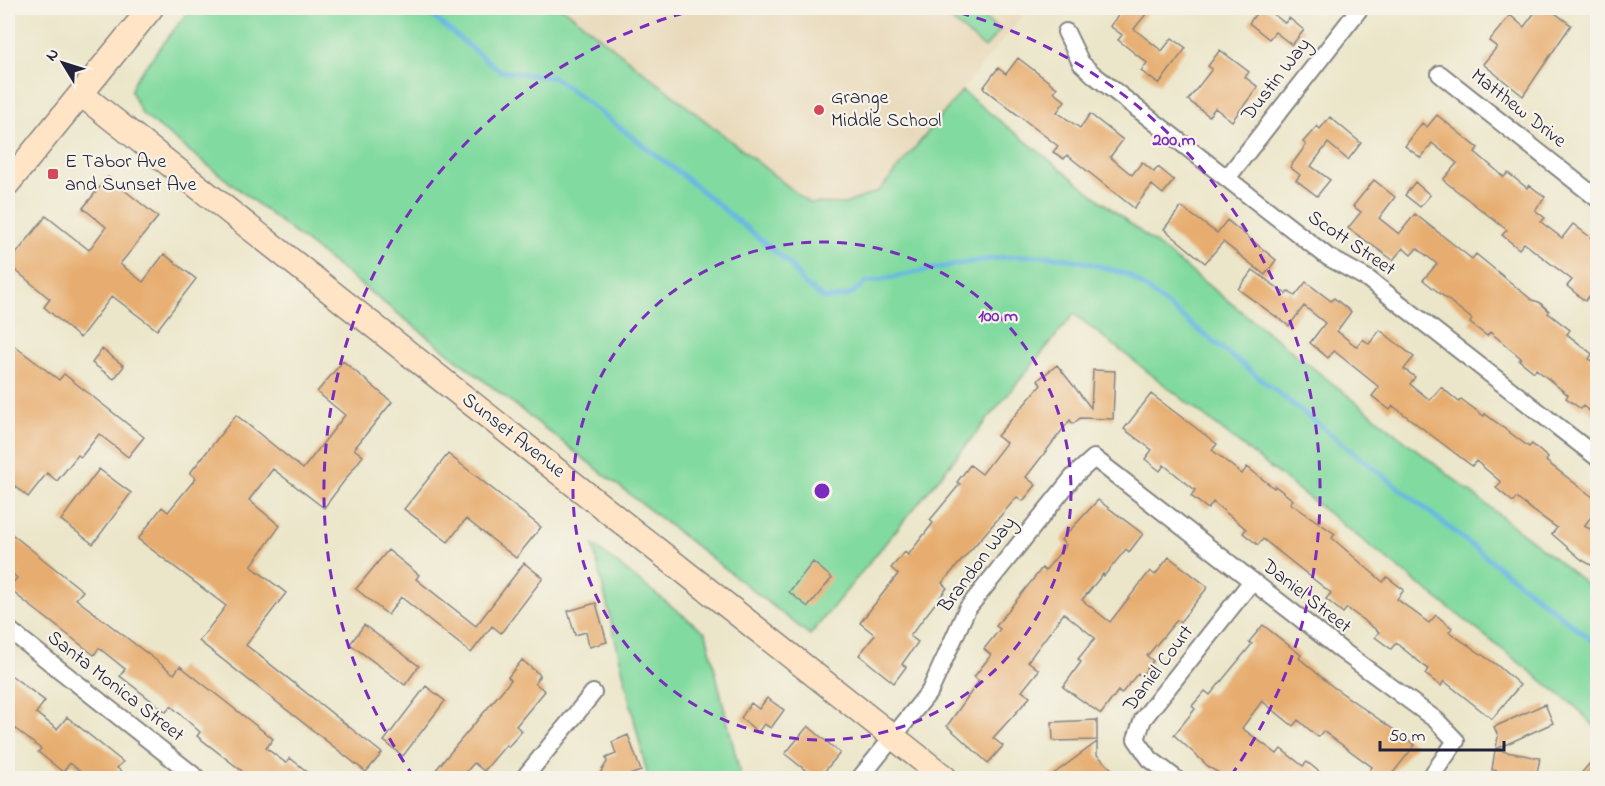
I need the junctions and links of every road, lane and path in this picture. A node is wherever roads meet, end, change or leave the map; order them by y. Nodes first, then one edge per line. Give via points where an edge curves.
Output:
1 (151, 8) edge
2 (1360, 8) edge
3 (1066, 32) dead end
4 (1440, 74) dead end
5 (81, 94) junction
6 (1227, 178) junction
7 (8, 183) edge
8 (1598, 199) edge
9 (1094, 458) joint
10 (1598, 458) edge
11 (1252, 581) junction
12 (8, 628) edge
13 (593, 693) dead end
14 (892, 738) junction
15 (197, 778) edge
16 (524, 778) edge
17 (860, 778) edge
18 (945, 778) edge
19 (1175, 778) edge
20 (1430, 778) edge

1 - 5 main road
2 - 6 street, Dustin Way
3 - 6 street, Scott Street via 1081,63 1094,75
4 - 8 street, Matthew Drive
5 - 7 main road
5 - 14 main road, Sunset Avenue
6 - 10 street, Scott Street via 1328,258 1368,279
9 - 11 street, Daniel Street
9 - 14 street, Brandon Way via 1074,476 967,609 930,691
11 - 19 street, Daniel Court via 1143,719 1136,739 1150,759
11 - 20 street, Daniel Street via 1436,720 1456,741
12 - 15 street, Santa Monica Street
13 - 16 street
14 - 17 street, Brandon Way
14 - 18 main road, Sunset Avenue

